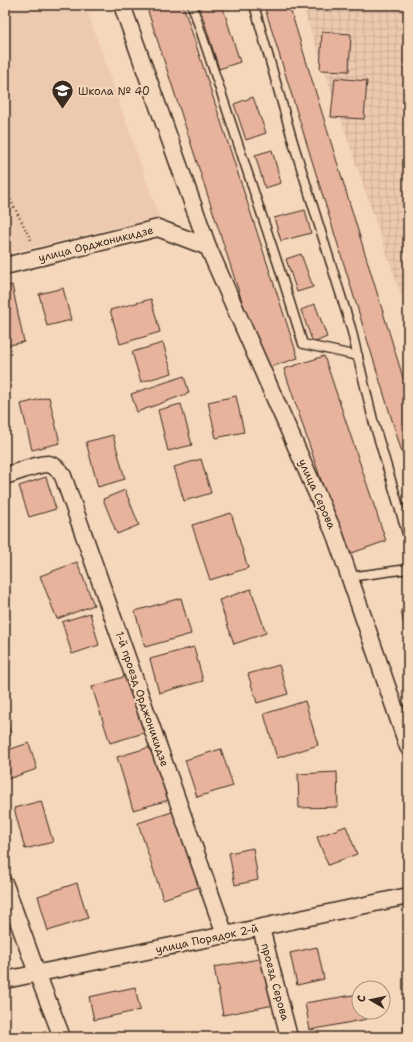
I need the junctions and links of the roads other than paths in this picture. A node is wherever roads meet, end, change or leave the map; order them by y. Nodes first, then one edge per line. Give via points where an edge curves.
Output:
1 (122, 5) edge
2 (192, 5) edge
3 (254, 5) edge
4 (208, 247) junction
5 (5, 266) edge
6 (358, 356) junction
7 (5, 476) edge
8 (408, 537) edge
9 (408, 569) edge
10 (349, 577) junction
11 (408, 747) edge
12 (5, 885) edge
13 (408, 896) edge
14 (261, 928) junction
15 (225, 935) junction
16 (37, 973) junction
17 (5, 980) edge
18 (62, 1037) edge
19 (289, 1037) edge

1 - 4 street, улица Серова
2 - 6 lane via 303,344
3 - 6 lane
4 - 5 street, улица Орджоникидзе via 158,228
4 - 10 street, улица Серова via 335,535
6 - 8 lane via 373,420
7 - 15 street, 1-й проезд Орджоникидзе via 43,464 54,466 63,476
9 - 10 lane
10 - 11 street, улица Серова
12 - 16 street
13 - 14 street, улица Порядок 2-й
14 - 15 street, улица Порядок 2-й
14 - 19 street, проезд Серова
15 - 16 street, улица Порядок 2-й
16 - 17 street, улица Порядок 2-й
16 - 18 street

